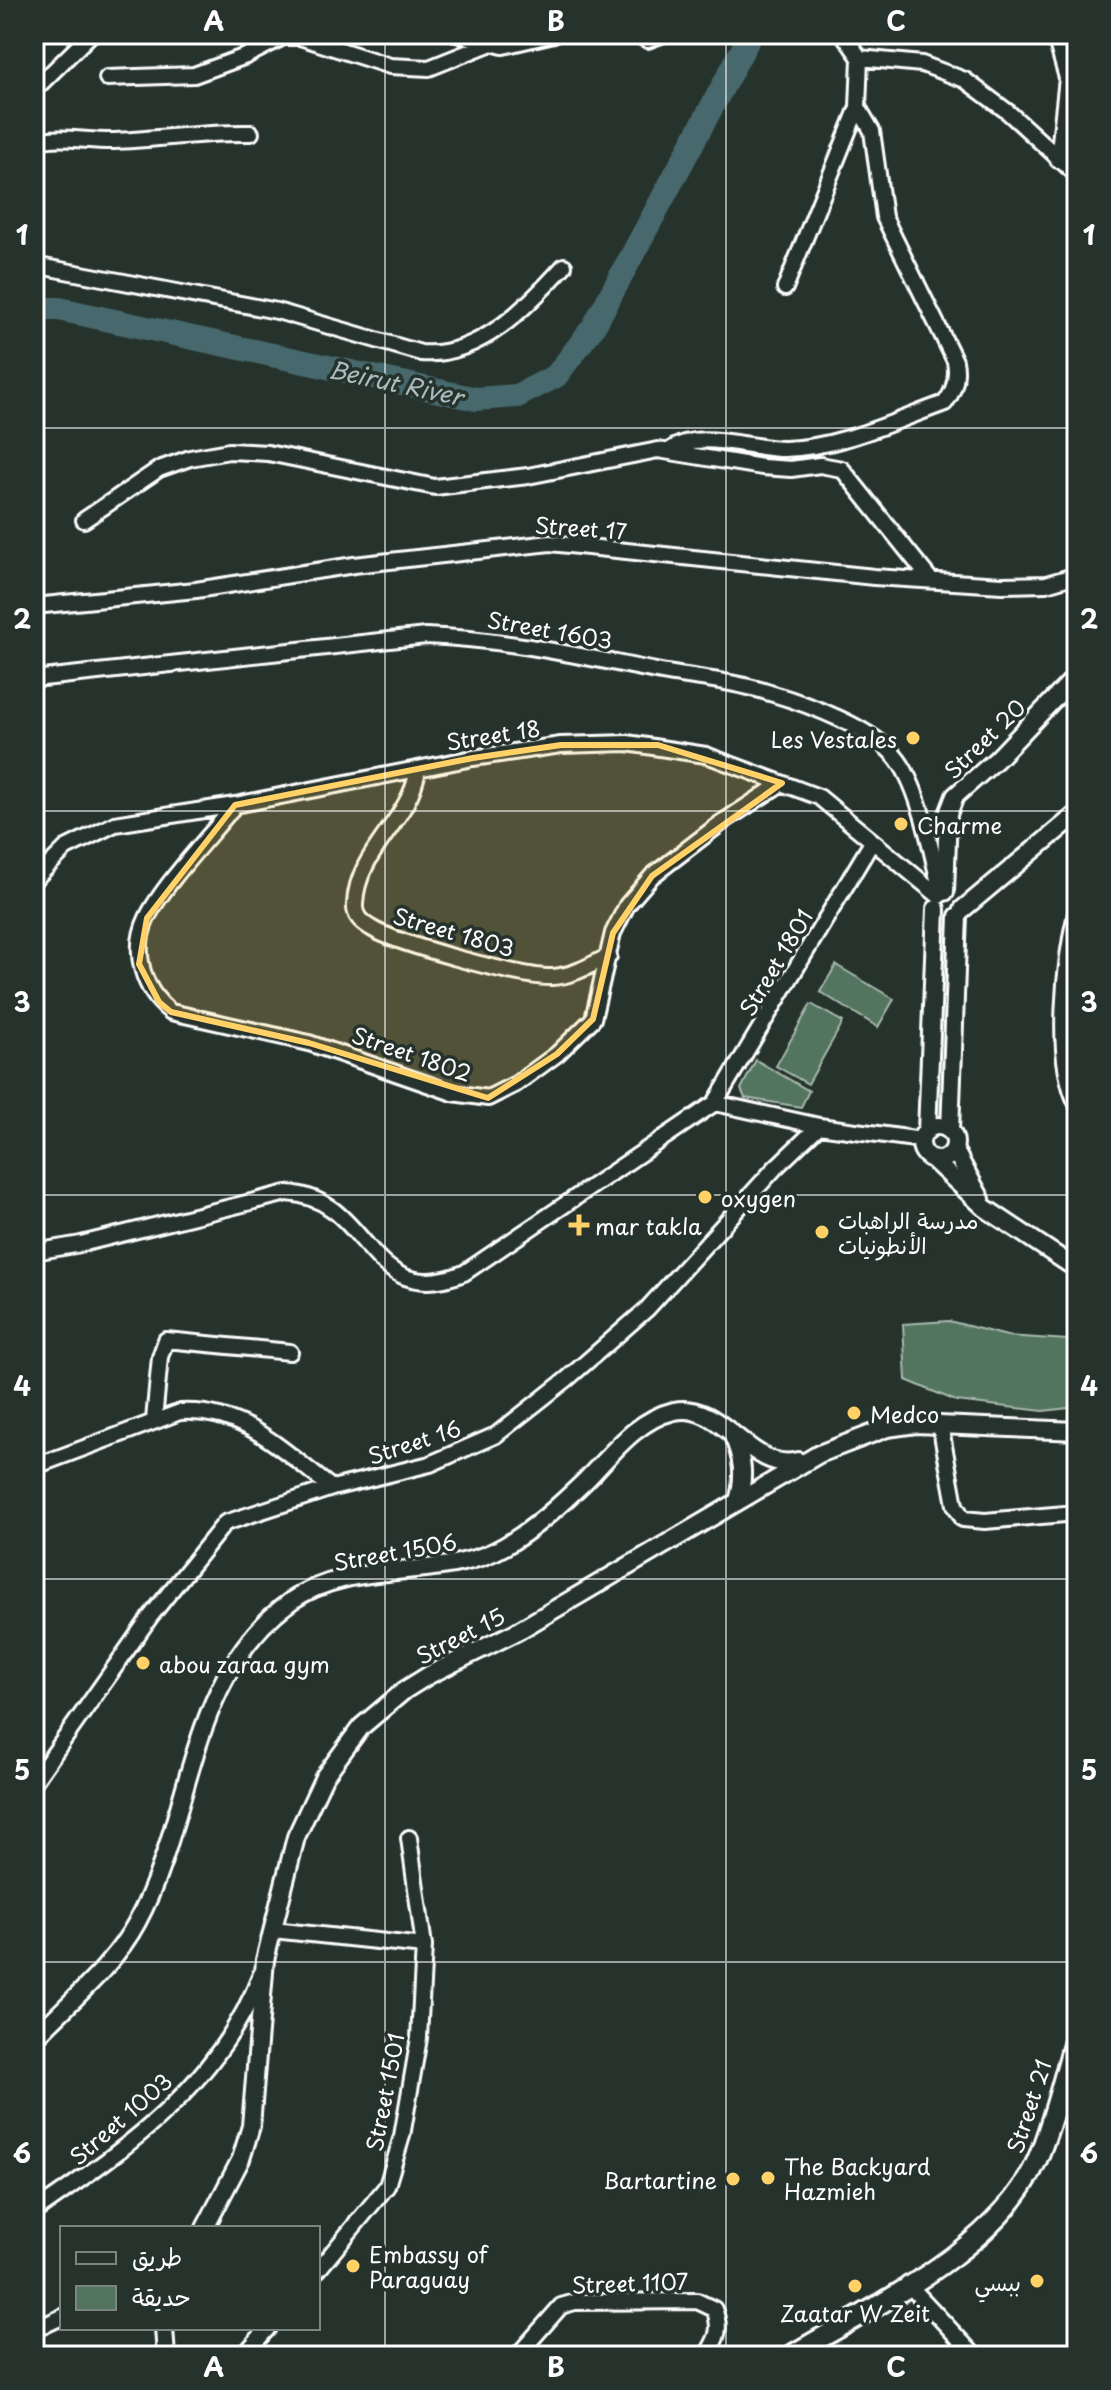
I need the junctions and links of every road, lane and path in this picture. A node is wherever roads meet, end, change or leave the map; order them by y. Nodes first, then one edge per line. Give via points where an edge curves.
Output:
1 (91, 34) edge
2 (457, 34) edge
3 (554, 34) edge
4 (636, 34) edge
5 (664, 34) edge
6 (843, 34) edge
7 (1043, 34) edge
8 (489, 44) junction
9 (860, 58) junction
10 (107, 78) dead end
11 (34, 90) edge
12 (858, 107) junction
13 (251, 133) dead end
14 (34, 142) edge
15 (1058, 160) junction
16 (1077, 175) edge
17 (34, 265) edge
18 (564, 266) dead end
19 (785, 288) dead end
20 (669, 451) junction
21 (84, 520) dead end
22 (1077, 575) edge
23 (930, 579) junction
24 (34, 606) edge
25 (1077, 675) edge
26 (34, 679) edge
27 (418, 769) junction
28 (782, 783) junction
29 (235, 805) junction
30 (1077, 814) edge
31 (872, 842) junction
32 (34, 880) edge
33 (940, 898) junction
34 (1077, 909) edge
35 (960, 913) junction
36 (609, 956) junction
37 (715, 1103) junction
38 (1077, 1104) edge
39 (819, 1126) junction
40 (950, 1131) junction
41 (924, 1135) junction
42 (954, 1149) junction
43 (931, 1158) junction
44 (985, 1208) junction
45 (34, 1252) edge
46 (1077, 1269) edge
47 (290, 1352) dead end
48 (154, 1420) junction
49 (940, 1424) junction
50 (1077, 1431) edge
51 (732, 1433) junction
52 (819, 1454) junction
53 (35, 1465) edge
54 (332, 1488) junction
55 (738, 1501) junction
56 (34, 1508) edge
57 (1074, 1516) edge
58 (34, 1782) edge
59 (409, 1838) dead end
60 (273, 1930) junction
61 (424, 1946) junction
62 (265, 1960) junction
63 (1077, 2031) edge
64 (34, 2039) edge
65 (34, 2212) edge
66 (206, 2226) edge
67 (320, 2268) edge
68 (908, 2284) junction
69 (60, 2318) edge
70 (34, 2330) edge
71 (164, 2330) edge
72 (266, 2330) edge
73 (166, 2356) edge
74 (243, 2356) edge
75 (517, 2356) edge
76 (706, 2356) edge
77 (790, 2356) edge
78 (975, 2356) edge

1 - 11 street
2 - 8 street
3 - 8 street via 520,44
4 - 5 street via 648,40
6 - 9 street
7 - 15 street via 1057,43 1067,78
8 - 10 street via 429,68 390,66 300,37 283,37 194,75
9 - 12 street
9 - 15 street via 922,64 965,80 999,103
12 - 19 street
12 - 20 street via 872,131 884,217 955,361 956,380 949,398 900,420 814,445 785,449 685,443
13 - 14 street via 113,141 51,137
15 - 16 street
17 - 18 street via 277,311 437,354 503,325
20 - 21 street via 435,487 268,453 229,451 159,469
20 - 23 street via 762,467 842,469
22 - 23 street, Street 17 via 1034,585
23 - 24 street, Street 17 via 550,543
25 - 33 street, Street 20 via 955,796 948,814
26 - 33 street, Street 1603 via 426,636 547,649 769,692 856,727 899,760 929,840
27 - 28 street, Street 18 via 561,745 627,743 706,755
27 - 29 street, Street 18
27 - 36 street, Street 1803 via 405,810 364,866 355,906 358,918 412,946 542,977 571,974
28 - 31 street, Street 18 via 819,797
28 - 36 street, Street 1802 via 652,876 627,905
29 - 32 street, Street 18 via 115,824 66,848
29 - 36 street, Street 1802 via 147,918 139,964 156,998 171,1012 309,1043 453,1093 488,1098 516,1084 593,1019
30 - 35 street
31 - 33 street, Street 18
31 - 37 street, Street 1801
33 - 35 street via 960,896
33 - 35 street via 945,919
33 - 41 street, Street 20
34 - 38 street via 1067,953 1064,1020 1069,1079
35 - 40 street
37 - 39 street
37 - 45 street via 481,1262 442,1281 415,1283 394,1273 336,1210 303,1194 272,1194
39 - 41 street
39 - 54 street, Street 16 via 647,1309 521,1417 496,1435 442,1459
40 - 41 street via 936,1126
40 - 42 street
41 - 43 street via 923,1151
42 - 43 street via 947,1158
42 - 44 street
43 - 44 street
44 - 46 street
47 - 48 street via 165,1340
48 - 53 street
48 - 54 street via 203,1411 240,1420
49 - 50 street, Street 15
49 - 52 street, Street 15 via 887,1428
49 - 57 street via 955,1505 963,1519
51 - 52 street, Street 1506 via 776,1462
51 - 55 street via 742,1461
51 - 64 street, Street 1506 via 697,1413 677,1410 658,1417 628,1436 549,1513 505,1546 471,1561 339,1581 292,1600 247,1643 214,1696 165,1860 137,1922 120,1949
52 - 55 street, Street 15
53 - 56 street
54 - 58 street, Street 16 via 239,1516 217,1530
55 - 60 street, Street 15 via 516,1632 429,1675 361,1727 314,1793 296,1837
59 - 61 street, Street 1501
60 - 61 street
60 - 62 street, Street 15
61 - 67 street, Street 1501 via 419,2038 402,2136 387,2186
62 - 65 street, Street 1003 via 227,2045 171,2108 114,2157
62 - 66 street, Street 15 via 251,2126 241,2159
63 - 68 main road, Street 21 via 1027,2178 974,2239
68 - 77 main road, Street 21
68 - 78 street
69 - 70 street
71 - 73 street
72 - 74 street
75 - 76 street, Street 1107 via 569,2303 697,2301 714,2309 719,2324

